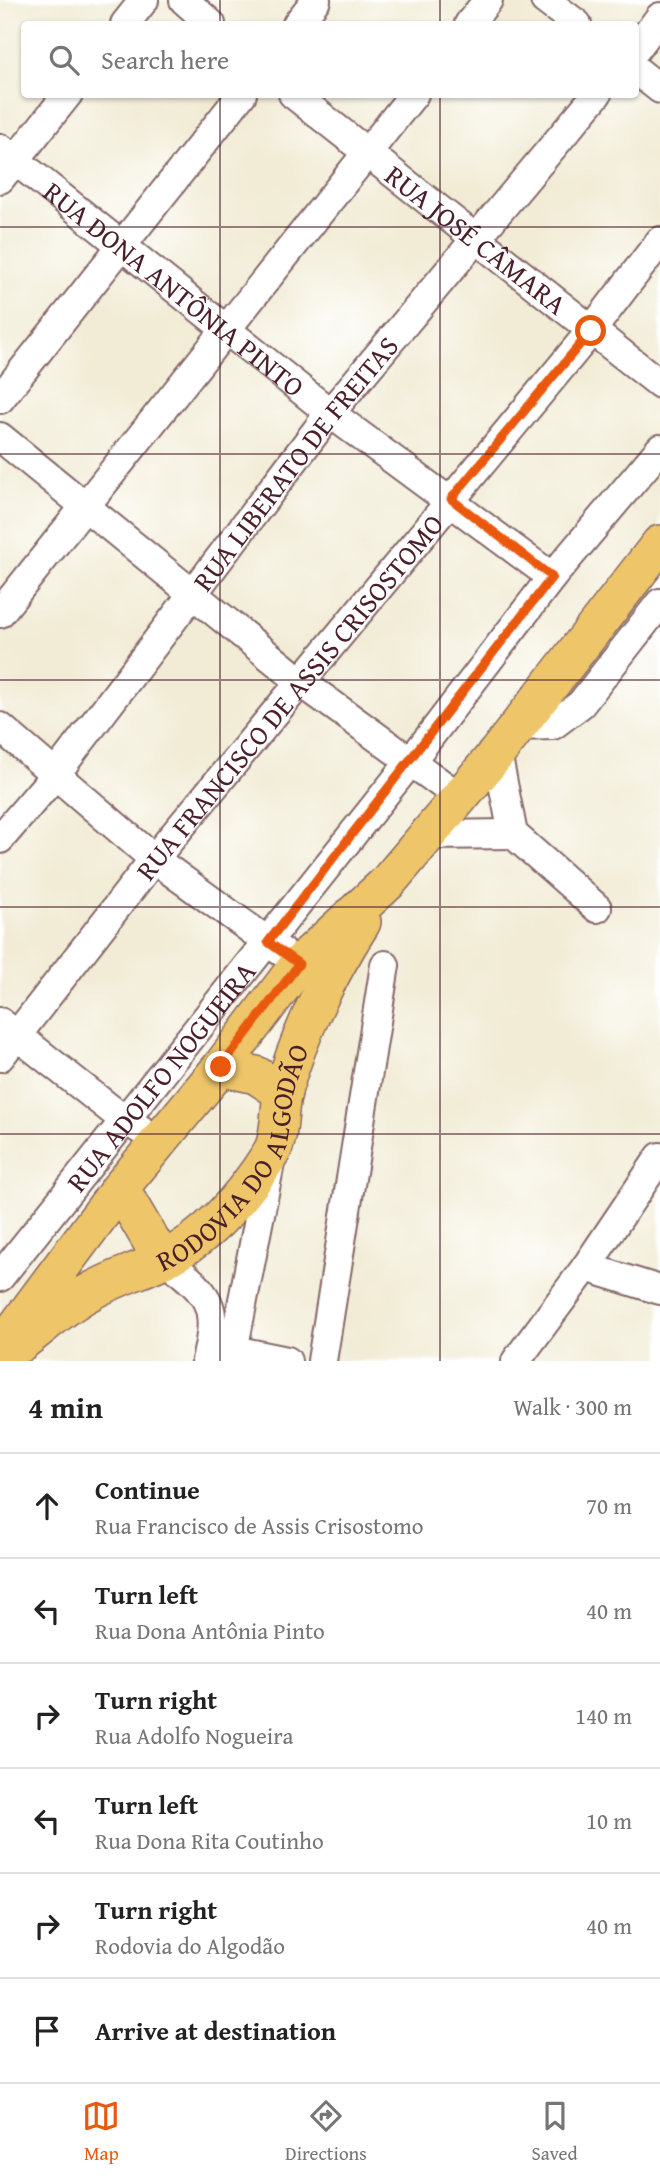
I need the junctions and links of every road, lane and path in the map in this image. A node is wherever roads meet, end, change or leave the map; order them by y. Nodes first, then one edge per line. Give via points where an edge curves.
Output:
1 (144, 0) edge
2 (184, 0) edge
3 (316, 0) edge
4 (488, 0) edge
5 (545, 0) edge
6 (660, 17) edge
7 (127, 21) edge
8 (208, 21) edge
9 (299, 21) edge
10 (471, 21) edge
11 (573, 21) edge
12 (639, 43) edge
13 (639, 73) edge
14 (660, 89) edge
15 (64, 98) edge
16 (239, 98) edge
17 (298, 98) edge
18 (411, 98) edge
19 (594, 98) edge
20 (367, 154) junction
21 (5, 162) edge
22 (475, 239) junction
23 (660, 241) edge
24 (120, 245) junction
25 (225, 328) junction
26 (591, 331) junction
27 (660, 384) edge
28 (0, 399) edge
29 (330, 412) junction
30 (0, 438) edge
31 (660, 449) edge
32 (451, 499) junction
33 (83, 508) junction
34 (660, 544) edge
35 (552, 577) junction
36 (192, 596) junction
37 (660, 603) edge
38 (0, 613) edge
39 (301, 682) junction
40 (0, 727) edge
41 (507, 740) junction
42 (411, 761) junction
43 (54, 775) junction
44 (458, 796) junction
45 (513, 834) junction
46 (428, 835) junction
47 (0, 839) edge
48 (154, 859) junction
49 (387, 883) junction
50 (597, 908) dead end
51 (268, 942) junction
52 (299, 964) junction
53 (385, 965) dead end
54 (9, 1029) edge
55 (0, 1057) edge
56 (221, 1067) junction
57 (283, 1093) junction
58 (123, 1119) junction
59 (158, 1140) junction
60 (273, 1151) junction
61 (660, 1157) edge
62 (120, 1188) junction
63 (165, 1259) junction
64 (586, 1267) junction
65 (0, 1277) edge
66 (660, 1290) edge
67 (0, 1349) edge
68 (233, 1356) edge
69 (0, 1358) edge
70 (206, 1361) edge
71 (286, 1361) edge
72 (322, 1361) edge
73 (516, 1361) edge

1 - 7 street
2 - 8 street
3 - 9 street
4 - 10 street
5 - 11 street
6 - 12 street
13 - 14 street
15 - 21 street
16 - 24 street
17 - 20 street, RUA JOSÉ CÂMARA
18 - 20 street
19 - 22 street, RUA LIBERATO DE FREITAS
20 - 22 street, RUA JOSÉ CÂMARA
20 - 25 street
21 - 24 street, RUA DONA ANTÔNIA PINTO
22 - 26 street, RUA JOSÉ CÂMARA
22 - 29 street, RUA LIBERATO DE FREITAS
23 - 26 street, RUA FRANCISCO DE ASSIS CRISOSTOMO
24 - 25 street, RUA DONA ANTÔNIA PINTO
24 - 28 street
25 - 29 street, RUA DONA ANTÔNIA PINTO
25 - 33 street
26 - 27 street, RUA JOSÉ CÂMARA
26 - 32 street, RUA FRANCISCO DE ASSIS CRISOSTOMO
29 - 32 street, RUA DONA ANTÔNIA PINTO
29 - 36 street, RUA LIBERATO DE FREITAS
30 - 33 street
31 - 35 street, RUA ADOLFO NOGUEIRA
32 - 35 street, RUA DONA ANTÔNIA PINTO
32 - 39 street, RUA FRANCISCO DE ASSIS CRISOSTOMO
33 - 36 street
33 - 38 street
34 - 41 main road, RODOVIA DO ALGODÃO
35 - 42 street, RUA ADOLFO NOGUEIRA
36 - 39 street
36 - 43 street, RUA LIBERATO DE FREITAS
37 - 41 street via 581,704 553,725
39 - 42 street
39 - 48 street, RUA FRANCISCO DE ASSIS CRISOSTOMO
40 - 43 street
41 - 44 main road, RODOVIA DO ALGODÃO
41 - 45 street
42 - 44 street
42 - 51 street, RUA ADOLFO NOGUEIRA
43 - 47 street, RUA LIBERATO DE FREITAS
43 - 48 street
44 - 46 main road, RODOVIA DO ALGODÃO
45 - 46 street
45 - 50 street
46 - 49 main road, RODOVIA DO ALGODÃO
48 - 51 street
48 - 54 street, RUA FRANCISCO DE ASSIS CRISOSTOMO
49 - 52 main road, RODOVIA DO ALGODÃO
49 - 57 main road, RODOVIA DO ALGODÃO via 320,992
51 - 52 street
51 - 58 street, RUA ADOLFO NOGUEIRA
52 - 56 main road, RODOVIA DO ALGODÃO
53 - 72 street
54 - 55 street, RUA FRANCISCO DE ASSIS CRISOSTOMO
54 - 58 street
56 - 57 main road via 256,1075
56 - 59 main road, RODOVIA DO ALGODÃO
57 - 60 main road, RODOVIA DO ALGODÃO
58 - 59 street
58 - 65 street, RUA ADOLFO NOGUEIRA
59 - 62 main road, RODOVIA DO ALGODÃO
60 - 63 main road, RODOVIA DO ALGODÃO via 220,1217
60 - 68 street
61 - 64 street
62 - 63 main road
62 - 67 main road, RODOVIA DO ALGODÃO
63 - 69 main road, RODOVIA DO ALGODÃO via 120,1275 84,1295
63 - 70 street via 194,1283 210,1306 214,1328
64 - 66 street
64 - 73 street
68 - 71 street

